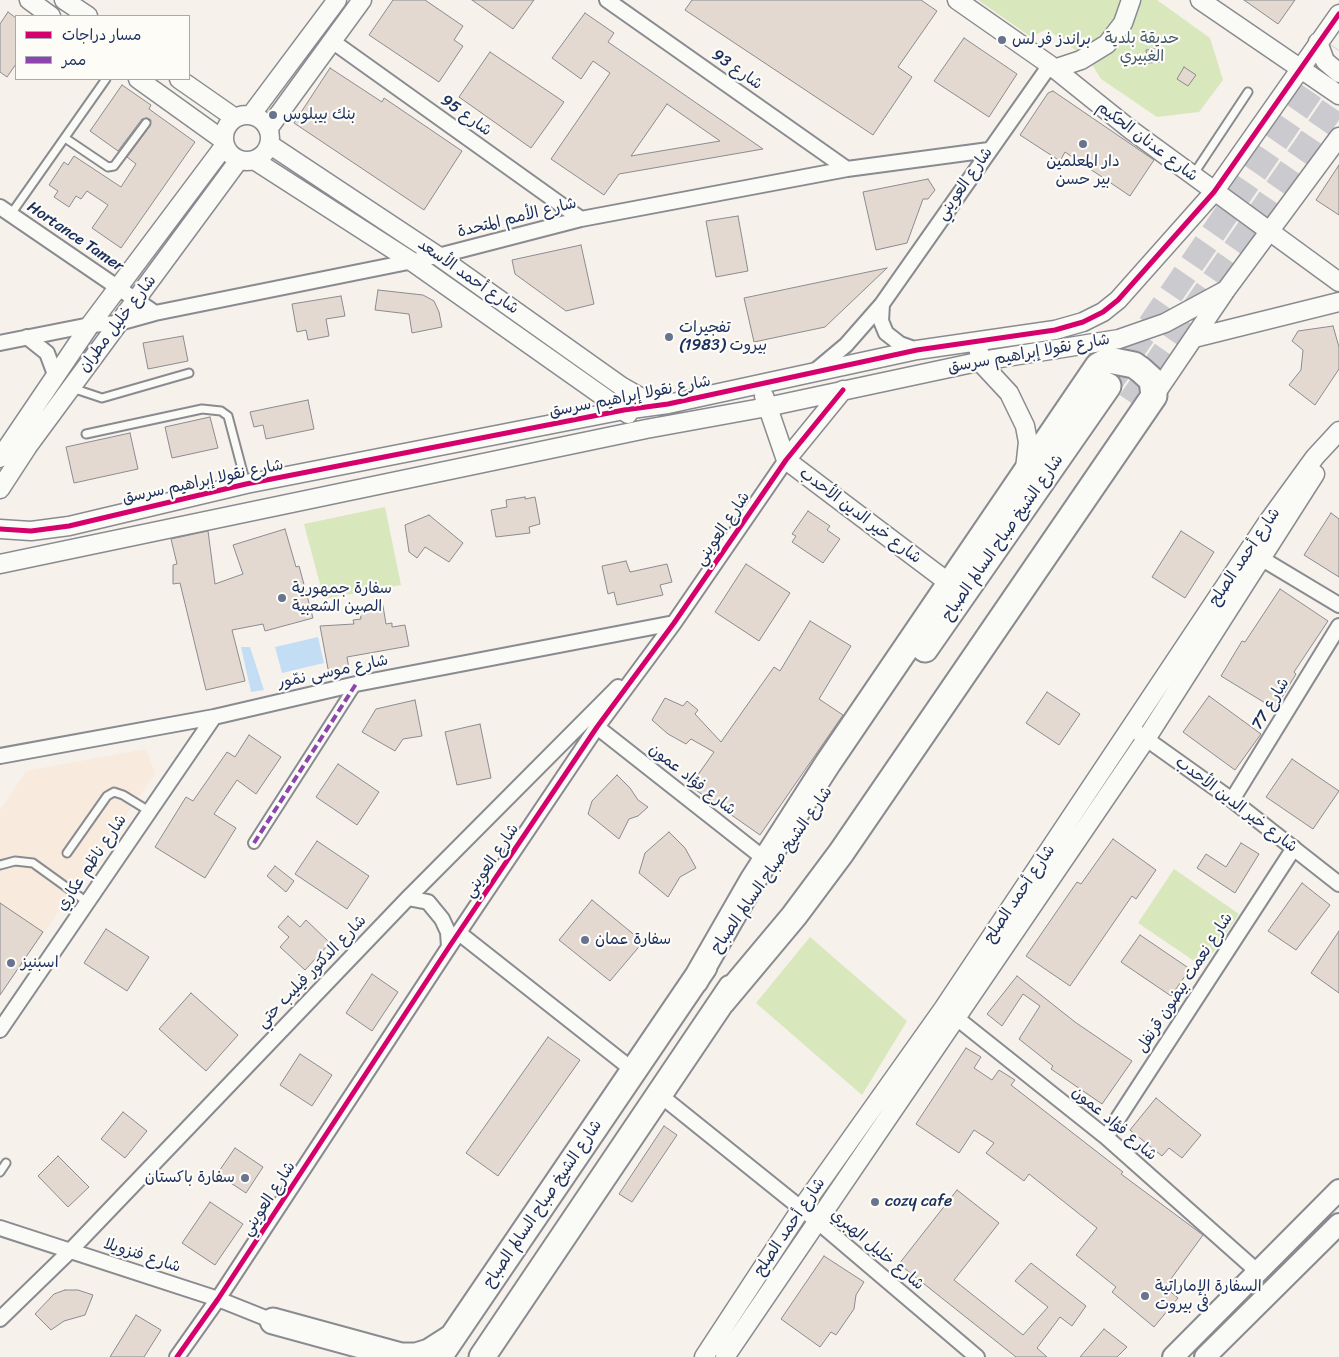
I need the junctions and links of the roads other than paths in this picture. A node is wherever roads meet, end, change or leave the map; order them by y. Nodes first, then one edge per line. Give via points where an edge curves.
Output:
1 (29, 0) edge
2 (64, 0) edge
3 (337, 0) edge
4 (362, 0) edge
5 (607, 0) edge
6 (957, 0) edge
7 (1131, 0) edge
8 (1200, 0) edge
9 (1339, 14) edge
10 (50, 15) edge
11 (86, 15) edge
12 (332, 41) junction
13 (1318, 42) junction
14 (1052, 67) junction
15 (1300, 68) junction
16 (1339, 73) edge
17 (105, 80) edge
18 (139, 80) edge
19 (181, 80) edge
20 (1248, 92) dead end
21 (1339, 95) edge
22 (243, 117) junction
23 (146, 123) dead end
24 (269, 137) junction
25 (1339, 137) edge
26 (65, 138) junction
27 (224, 142) junction
28 (989, 150) junction
29 (246, 160) junction
30 (847, 169) junction
31 (1192, 176) junction
32 (1214, 192) junction
33 (5, 210) edge
34 (581, 220) junction
35 (1270, 231) junction
36 (438, 256) junction
37 (411, 261) junction
38 (1339, 282) edge
39 (119, 288) junction
40 (1226, 290) junction
41 (137, 299) junction
42 (1339, 302) edge
43 (882, 304) junction
44 (155, 313) junction
45 (119, 322) junction
46 (90, 325) junction
47 (27, 337) junction
48 (1194, 338) junction
49 (976, 342) junction
50 (0, 343) edge
51 (917, 350) junction
52 (982, 362) junction
53 (189, 372) dead end
54 (813, 372) junction
55 (56, 376) junction
56 (760, 385) junction
57 (1108, 386) tunnel mouth
58 (71, 387) junction
59 (843, 390) junction
60 (1154, 396) junction
61 (1130, 402) tunnel mouth
62 (668, 404) junction
63 (767, 407) junction
64 (624, 410) junction
65 (646, 429) junction
66 (1338, 432) edge
67 (86, 434) dead end
68 (0, 458) edge
69 (786, 460) junction
70 (1025, 472) junction
71 (246, 484) junction
72 (0, 489) edge
73 (0, 529) edge
74 (1256, 555) junction
75 (0, 564) edge
76 (949, 583) junction
77 (1339, 605) edge
78 (674, 624) junction
79 (1339, 626) edge
80 (653, 652) junction
81 (356, 684) junction
82 (214, 716) junction
83 (597, 727) junction
84 (1131, 728) junction
85 (1146, 739) junction
86 (0, 756) edge
87 (1232, 800) junction
88 (149, 811) junction
89 (254, 843) dead end
90 (1294, 848) junction
91 (67, 853) dead end
92 (766, 860) junction
93 (0, 865) edge
94 (1339, 884) edge
95 (408, 898) junction
96 (87, 902) junction
97 (459, 933) junction
98 (450, 947) junction
99 (695, 981) junction
100 (722, 1002) junction
101 (950, 1013) junction
102 (0, 1030) edge
103 (634, 1071) junction
104 (660, 1095) junction
105 (1106, 1138) junction
106 (6, 1163) dead end
107 (0, 1172) edge
108 (1339, 1190) edge
109 (801, 1209) junction
110 (818, 1222) junction
111 (1339, 1224) edge
112 (0, 1228) edge
113 (70, 1251) junction
114 (1258, 1272) junction
115 (218, 1300) junction
116 (0, 1319) edge
117 (272, 1321) junction
118 (445, 1347) edge
119 (177, 1357) edge
120 (359, 1357) edge
121 (482, 1357) edge
122 (704, 1357) edge
123 (725, 1357) edge
124 (977, 1357) edge
125 (1173, 1357) edge
126 (1205, 1357) edge

1 - 10 street
2 - 11 street
3 - 22 street
4 - 12 street
5 - 30 street, شارع 93
6 - 14 street, شارع عدنان الحكيم
7 - 14 street via 1123,23 1107,44 1081,60
8 - 15 street
9 - 13 street
12 - 24 street
12 - 34 street, شارع 95
13 - 15 street
13 - 16 street via 1325,61
14 - 28 street, شارع العويني
14 - 31 street, شارع عدنان الحكيم
15 - 21 street
15 - 32 street
17 - 26 lane
18 - 27 street
19 - 22 street
20 - 31 lane
22 - 24 street via 262,120
22 - 27 street via 226,127
23 - 26 lane via 114,166 108,167
24 - 29 street via 264,154
24 - 36 street, شارع أحمد الأسعد
25 - 35 street
26 - 33 lane
27 - 29 street via 228,152
27 - 39 street, شارع خليل مطران
28 - 30 street, شارع الأمم المتحدة
28 - 43 street, شارع العويني
29 - 37 street, شارع أحمد الأسعد
29 - 41 street, شارع خليل مطران
30 - 34 street, شارع الأمم المتحدة
31 - 32 street, شارع عدنان الحكيم
32 - 35 street, شارع عدنان الحكيم
32 - 49 street, شارع نقولا إبراهيم سرسق via 1129,288 1103,312 1072,326
33 - 39 street, Hortance Tamer
34 - 36 street, شارع الأمم المتحدة
35 - 38 street, شارع عدنان الحكيم
35 - 40 street
36 - 37 street, شارع الأمم المتحدة
36 - 62 street, شارع أحمد الأسعد via 621,386 642,398
37 - 44 street, شارع الأمم المتحدة
37 - 64 street, شارع أحمد الأسعد
39 - 41 street, Hortance Tamer
39 - 46 street, شارع خليل مطران
40 - 48 street
40 - 52 street, شارع نقولا إبراهيم سرسق via 1165,323 1119,339
41 - 44 street, Hortance Tamer
41 - 45 street, شارع خليل مطران
42 - 48 street
43 - 51 street via 881,321 886,333 900,344
43 - 54 street, شارع العويني via 846,345
44 - 45 street, شارع الأمم المتحدة
45 - 46 street, شارع الأمم المتحدة
45 - 58 street, شارع خليل مطران
46 - 47 street, شارع الأمم المتحدة
46 - 55 street, شارع خليل مطران
47 - 50 street, شارع الأمم المتحدة
47 - 55 street via 47,353
48 - 60 street
49 - 51 street, شارع نقولا إبراهيم سرسق
49 - 52 street
51 - 54 street, شارع نقولا إبراهيم سرسق
52 - 59 street, شارع نقولا إبراهيم سرسق
52 - 70 street via 1008,393 1025,426 1028,442
53 - 58 lane via 102,398
54 - 56 street, شارع نقولا إبراهيم سرسق
55 - 68 street, شارع خليل مطران
56 - 62 street, شارع نقولا إبراهيم سرسق
56 - 63 street, شارع خير الدين الأحدب
57 - 99 highway, شارع الشيخ صباح السالم الصباح
58 - 72 street, شارع خليل مطران
59 - 63 street, شارع نقولا إبراهيم سرسق
59 - 69 street, شارع العويني
60 - 70 highway via 1152,380 1134,365 1108,360 1098,366
60 - 100 highway via 841,853 794,916
61 - 100 highway, شارع الشيخ صباح السالم الصباح
62 - 64 street, شارع نقولا إبراهيم سرسق
63 - 65 street, شارع نقولا إبراهيم سرسق
63 - 69 street, شارع خير الدين الأحدب
64 - 65 street, شارع أحمد الأسعد
64 - 71 street, شارع نقولا إبراهيم سرسق
65 - 75 street, شارع نقولا إبراهيم سرسق
66 - 74 street, شارع أحمد الصلح via 1324,460
67 - 71 lane via 202,409 221,411 228,416
69 - 76 street, شارع خير الدين الأحدب
69 - 78 street, شارع العويني
70 - 76 highway
71 - 73 street, شارع نقولا إبراهيم سرسق via 69,526
74 - 77 street
74 - 84 street, شارع أحمد الصلح
74 - 85 street, شارع أحمد الصلح
76 - 92 highway
78 - 80 street, شارع العويني
78 - 81 street, شارع موسى نمّور
79 - 87 street, شارع 77
80 - 83 street, شارع العويني
80 - 95 street, شارع الدكتور فيليب حتي
81 - 82 street, شارع موسى نمّور
81 - 89 street
82 - 86 street, شارع موسى نمّور
82 - 88 street, شارع ناظم عكاري
83 - 92 street, شارع فؤاد عمون
83 - 97 street, شارع العويني
84 - 85 street, شارع خير الدين الأحدب
84 - 101 street, شارع أحمد الصلح
85 - 87 street, شارع خير الدين الأحدب
85 - 101 street, شارع أحمد الصلح
87 - 90 street, شارع خير الدين الأحدب
88 - 91 lane via 114,792 107,796
88 - 96 street, شارع ناظم عكاري
90 - 94 street, شارع خير الدين الأحدب
90 - 105 street, شارع نعمت بيضون قرنفل
92 - 99 highway
93 - 96 lane via 15,861 33,864
95 - 98 street via 428,902 442,919
95 - 113 street, شارع الدكتور فيليب حتي
96 - 102 street, شارع ناظم عكاري
97 - 98 street, شارع العويني
97 - 103 street
98 - 115 street, شارع العويني
99 - 103 highway, شارع الشيخ صباح السالم الصباح
100 - 104 highway, شارع الشيخ صباح السالم الصباح
101 - 105 street, شارع فؤاد عمون
101 - 109 street, شارع أحمد الصلح
101 - 110 street, شارع أحمد الصلح
103 - 118 highway, شارع الشيخ صباح السالم الصباح
104 - 109 street, شارع خليل الهبري
104 - 121 highway, شارع الشيخ صباح السالم الصباح
105 - 114 street, شارع فؤاد عمون
106 - 107 lane
108 - 114 main road
109 - 110 street, شارع خليل الهبري
109 - 122 street, شارع أحمد الصلح
110 - 123 street, شارع أحمد الصلح
110 - 124 street, شارع خليل الهبري
111 - 126 main road
112 - 113 street, شارع فنزويلا
113 - 115 street, شارع فنزويلا
113 - 116 street, شارع الدكتور فيليب حتي
114 - 125 main road
115 - 117 street, شارع فنزويلا
115 - 119 street, شارع العويني
117 - 118 highway via 401,1356 416,1356
117 - 120 highway

